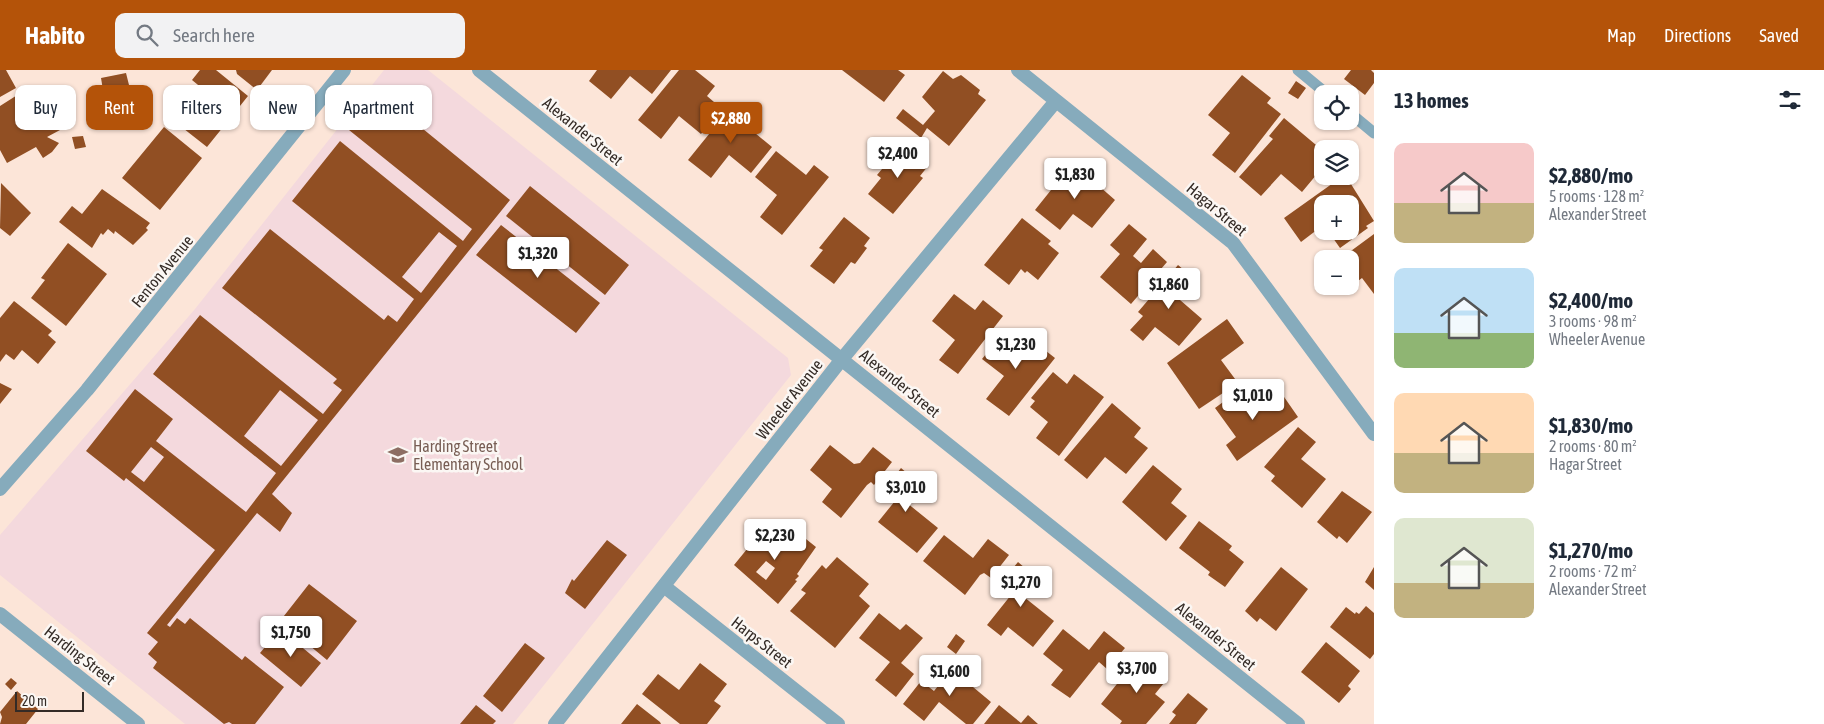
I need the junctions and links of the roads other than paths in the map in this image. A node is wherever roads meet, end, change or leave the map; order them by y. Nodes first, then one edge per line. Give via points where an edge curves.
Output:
1 (344, 70) edge
2 (479, 70) edge
3 (1018, 70) edge
4 (1298, 70) edge
5 (1316, 85) edge
6 (1056, 100) junction
7 (1359, 120) edge
8 (1374, 133) edge
9 (842, 359) junction
10 (1374, 434) edge
11 (0, 489) edge
12 (665, 587) junction
13 (0, 614) edge
14 (138, 724) edge
15 (555, 724) edge
16 (838, 724) edge
17 (1298, 724) edge

1 - 11 street, Fenton Avenue via 87,390
2 - 9 street, Alexander Street
3 - 6 street, Hagar Street
4 - 5 lane
6 - 9 street, Wheeler Avenue
6 - 10 street, Hagar Street via 1233,243
7 - 8 lane
9 - 12 street, Wheeler Avenue
9 - 17 street, Alexander Street
12 - 15 street, Wheeler Avenue
12 - 16 street, Harps Street
13 - 14 street, Harding Street

